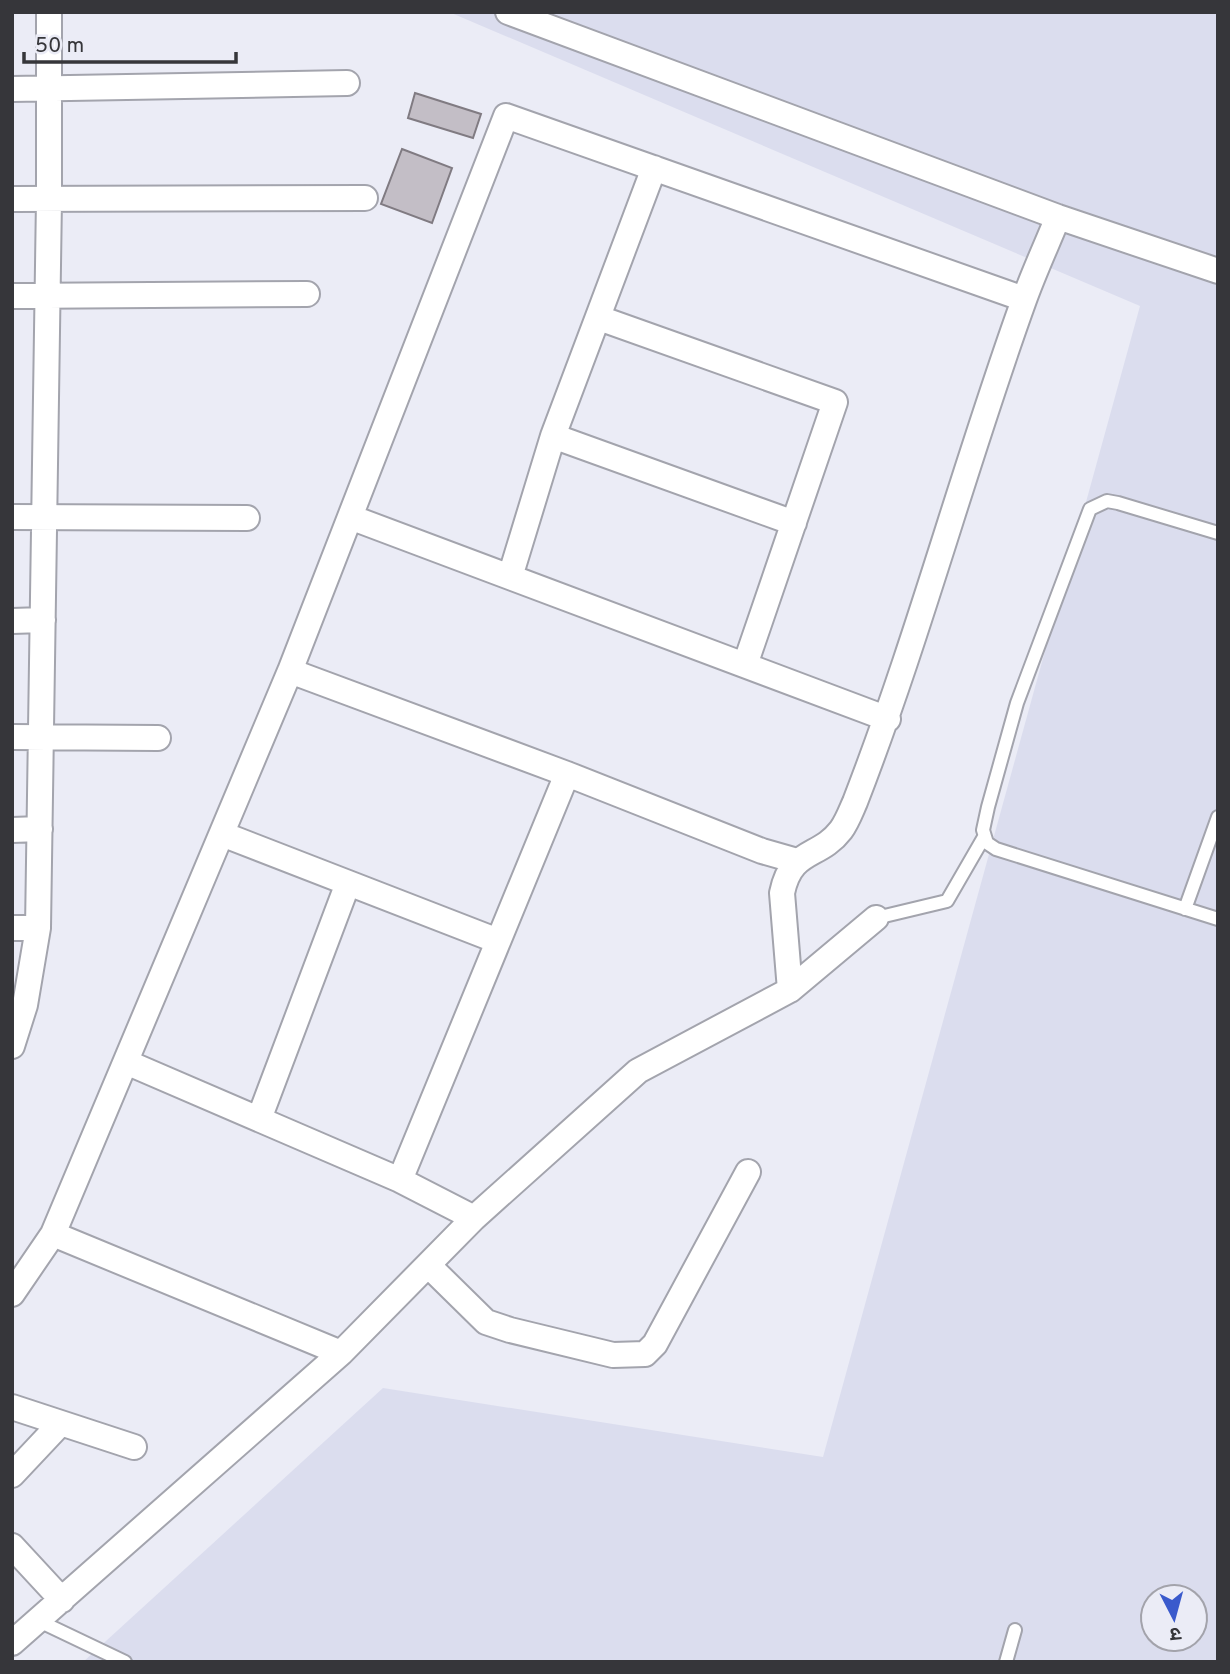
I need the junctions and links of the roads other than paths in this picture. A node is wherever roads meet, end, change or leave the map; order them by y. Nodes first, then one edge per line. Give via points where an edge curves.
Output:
1 (49, 12) edge
2 (508, 12) edge
3 (347, 83) dead end
4 (12, 89) edge
5 (49, 89) junction
6 (654, 169) junction
7 (365, 198) dead end
8 (12, 199) edge
9 (49, 199) junction
10 (1058, 217) junction
11 (1218, 271) edge
12 (307, 295) dead end
13 (12, 296) edge
14 (48, 297) junction
15 (1024, 299) junction
16 (599, 318) junction
17 (553, 436) junction
18 (12, 517) edge
19 (44, 517) junction
20 (350, 517) junction
21 (247, 518) dead end
22 (794, 523) junction
23 (1218, 533) edge
24 (510, 577) junction
25 (43, 620) junction
26 (12, 621) edge
27 (745, 665) junction
28 (290, 671) junction
29 (888, 719) junction
30 (12, 737) edge
31 (41, 737) junction
32 (158, 738) dead end
33 (568, 774) junction
34 (1218, 817) edge
35 (40, 829) junction
36 (12, 830) edge
37 (222, 834) junction
38 (984, 837) junction
39 (797, 861) junction
40 (348, 883) junction
41 (1185, 909) junction
42 (876, 918) joint
43 (1218, 919) edge
44 (38, 928) junction
45 (12, 929) edge
46 (498, 941) junction
47 (790, 990) junction
48 (12, 1046) edge
49 (126, 1062) junction
50 (259, 1119) junction
51 (748, 1172) dead end
52 (400, 1180) junction
53 (474, 1218) junction
54 (53, 1234) junction
55 (429, 1265) junction
56 (12, 1294) edge
57 (341, 1353) junction
58 (12, 1407) edge
59 (60, 1424) junction
60 (134, 1447) dead end
61 (12, 1475) edge
62 (12, 1546) edge
63 (61, 1601) junction
64 (39, 1621) junction
65 (1015, 1630) dead end
66 (12, 1643) edge
67 (125, 1662) edge
68 (1006, 1662) edge

1 - 5 street
2 - 10 street
3 - 5 street
4 - 5 street
5 - 9 street
6 - 15 street
6 - 16 street
6 - 20 street via 506,116
7 - 9 street
8 - 9 street
9 - 14 street
10 - 11 street
10 - 15 street
12 - 14 street
13 - 14 street
14 - 19 street
15 - 29 street
16 - 17 street
16 - 22 street via 835,402
17 - 22 street
17 - 24 street
18 - 19 street
19 - 21 street
19 - 25 street
20 - 24 street
20 - 28 street
22 - 27 street
23 - 38 lane via 1118,503 1107,501 1090,509 1017,703
24 - 27 street
25 - 26 street
25 - 31 street
27 - 29 street
28 - 33 street
28 - 37 street
29 - 39 street via 841,831
30 - 31 street
31 - 32 street
31 - 35 street
33 - 39 street
33 - 46 street
34 - 41 lane
35 - 36 street
35 - 44 street
37 - 40 street
37 - 49 street
38 - 41 lane via 1007,853
38 - 42 lane via 947,901
39 - 47 street via 782,893
40 - 46 street
40 - 50 street
41 - 43 lane
42 - 47 street
44 - 45 street
44 - 48 street via 25,1005
46 - 52 street
47 - 53 street via 638,1071
49 - 50 street
49 - 54 street
50 - 52 street
51 - 55 street via 645,1354 613,1355 486,1322
52 - 53 street
53 - 55 street
54 - 56 street
54 - 57 street
55 - 57 street
57 - 63 street
58 - 59 street
59 - 60 street
59 - 61 street
62 - 63 street
63 - 64 street
64 - 66 street
64 - 67 lane
65 - 68 lane

